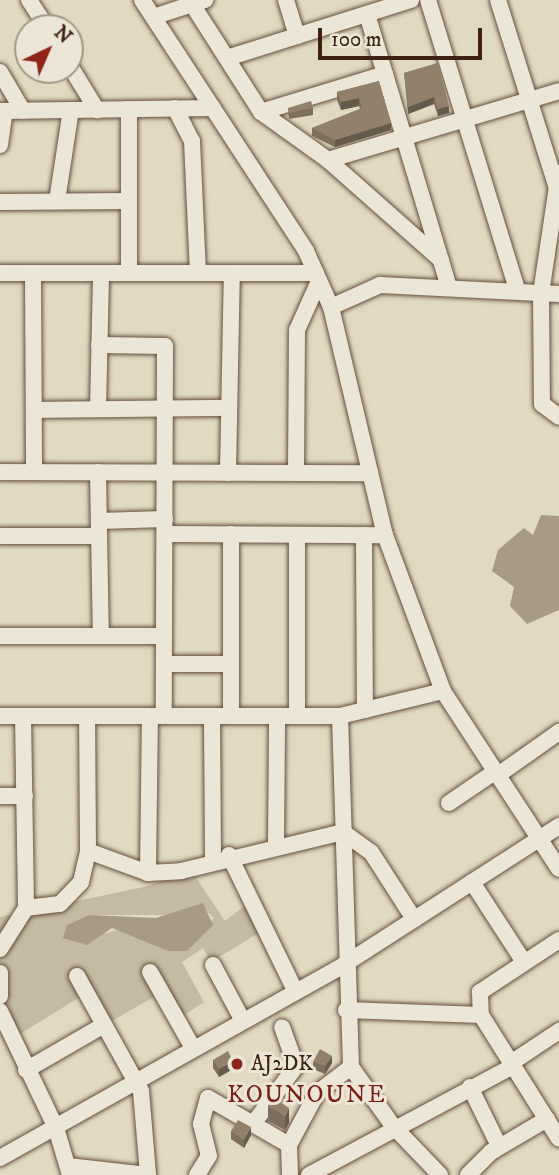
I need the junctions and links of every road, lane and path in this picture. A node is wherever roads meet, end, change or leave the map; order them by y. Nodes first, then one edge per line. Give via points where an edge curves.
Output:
1 (142, 0) edge
2 (286, 0) edge
3 (411, 0) edge
4 (428, 0) edge
5 (498, 0) edge
6 (199, 2) edge
7 (367, 14) junction
8 (153, 17) junction
9 (298, 36) junction
10 (227, 58) junction
11 (0, 72) edge
12 (385, 74) junction
13 (81, 84) edge
14 (559, 91) edge
15 (530, 100) junction
16 (175, 108) junction
17 (213, 108) junction
18 (129, 109) junction
19 (71, 110) junction
20 (97, 110) junction
21 (2, 111) edge
22 (23, 111) junction
23 (261, 112) junction
24 (465, 119) junction
25 (404, 137) junction
26 (0, 145) edge
27 (328, 160) junction
28 (558, 180) edge
29 (57, 201) junction
30 (129, 201) junction
31 (0, 202) edge
32 (555, 226) edge
33 (441, 260) junction
34 (0, 273) edge
35 (33, 273) junction
36 (101, 273) junction
37 (129, 273) junction
38 (198, 273) junction
39 (232, 273) junction
40 (318, 277) junction
41 (449, 287) junction
42 (517, 289) junction
43 (541, 293) junction
44 (559, 294) edge
45 (331, 307) junction
46 (99, 345) junction
47 (165, 408) junction
48 (229, 408) junction
49 (98, 409) junction
50 (34, 410) junction
51 (559, 417) edge
52 (0, 472) edge
53 (34, 472) junction
54 (98, 472) junction
55 (164, 472) junction
56 (228, 473) junction
57 (296, 473) junction
58 (370, 473) junction
59 (165, 527) junction
60 (99, 528) junction
61 (231, 534) junction
62 (297, 535) junction
63 (364, 535) junction
64 (385, 535) junction
65 (0, 536) edge
66 (0, 636) edge
67 (100, 636) junction
68 (164, 636) junction
69 (164, 664) junction
70 (231, 664) junction
71 (443, 691) junction
72 (365, 710) junction
73 (231, 715) junction
74 (0, 716) edge
75 (23, 716) junction
76 (87, 716) junction
77 (157, 716) junction
78 (212, 716) junction
79 (277, 716) junction
80 (297, 716) junction
81 (340, 716) junction
82 (559, 732) edge
83 (497, 773) junction
84 (0, 796) edge
85 (25, 796) junction
86 (449, 803) dead end
87 (559, 826) edge
88 (343, 832) junction
89 (539, 838) junction
90 (276, 844) junction
91 (88, 851) junction
92 (229, 855) junction
93 (213, 860) junction
94 (559, 870) edge
95 (148, 873) junction
96 (472, 882) junction
97 (26, 908) junction
98 (414, 919) junction
99 (559, 940) edge
100 (0, 949) edge
101 (524, 962) junction
102 (345, 964) junction
103 (213, 965) dead end
104 (150, 972) dead end
105 (0, 973) edge
106 (77, 976) dead end
107 (295, 988) junction
108 (0, 996) edge
109 (346, 1010) junction
110 (0, 1011) edge
111 (481, 1015) junction
112 (242, 1019) junction
113 (104, 1025) junction
114 (282, 1027) dead end
115 (559, 1031) edge
116 (193, 1048) junction
117 (512, 1064) junction
118 (351, 1067) junction
119 (26, 1070) junction
120 (135, 1082) junction
121 (470, 1087) junction
122 (552, 1120) edge
123 (253, 1124) junction
124 (393, 1126) junction
125 (56, 1128) junction
126 (559, 1139) edge
127 (289, 1145) junction
128 (499, 1146) junction
129 (0, 1158) edge
130 (69, 1170) edge
131 (438, 1174) edge
132 (148, 1175) edge
133 (197, 1175) edge
134 (290, 1175) edge
135 (309, 1175) edge
136 (468, 1175) edge

1 - 8 street
2 - 9 street
3 - 7 street
4 - 24 street
5 - 15 street
6 - 8 street
6 - 10 street
7 - 9 street
7 - 12 street
8 - 17 street
9 - 10 street
10 - 23 street
11 - 22 street
12 - 23 street
12 - 25 street
13 - 20 street
14 - 15 street
15 - 24 street
15 - 28 street
16 - 17 street
16 - 18 street
16 - 38 street via 192,141
17 - 40 street
18 - 20 street
18 - 30 street
19 - 20 street
19 - 22 street
19 - 29 street
21 - 22 street
21 - 26 street
23 - 27 street
24 - 25 street
24 - 42 street
25 - 27 street
25 - 33 street
27 - 33 street
28 - 32 street
29 - 30 street
29 - 31 street
30 - 37 street
32 - 43 street
33 - 41 street
34 - 35 street
35 - 36 street
35 - 50 street
36 - 37 street
36 - 46 street
37 - 38 street
38 - 39 street
39 - 40 street
39 - 48 street
40 - 45 street
40 - 57 street via 297,330
41 - 42 street
41 - 45 street via 380,285
42 - 43 street
43 - 44 street
43 - 51 street via 542,404
45 - 58 street
46 - 47 street via 165,346
46 - 49 street
47 - 48 street
47 - 49 street
47 - 55 street
48 - 56 street
49 - 50 street
50 - 53 street
52 - 53 street
53 - 54 street
54 - 55 street
54 - 60 street
55 - 56 street
55 - 59 street
56 - 57 street
57 - 58 street
58 - 64 street
59 - 60 street
59 - 61 street
59 - 68 street
60 - 65 street
60 - 67 street
61 - 62 street
61 - 70 street
62 - 63 street
62 - 80 street
63 - 64 street
63 - 72 street
64 - 71 street
66 - 67 street
67 - 68 street
68 - 69 street
69 - 70 street
69 - 77 street
70 - 73 street
71 - 72 street
71 - 83 street
72 - 81 street
73 - 78 street
73 - 79 street
74 - 75 street
75 - 76 street
75 - 85 street
76 - 77 street
76 - 91 street
77 - 78 street
77 - 95 street
78 - 93 street
79 - 80 street
79 - 90 street
80 - 81 street
81 - 88 street
82 - 83 street
83 - 86 street
83 - 89 street
84 - 85 street
85 - 97 street
87 - 89 street
88 - 90 street
88 - 98 street via 379,862
88 - 102 street
89 - 94 street
89 - 96 street
90 - 92 street
91 - 95 street
91 - 97 street via 81,882 68,898
92 - 93 street
92 - 107 street
93 - 95 street
96 - 98 street
96 - 101 street
97 - 100 street
98 - 102 street
99 - 101 street
101 - 111 street via 480,992
102 - 107 street
102 - 109 street
103 - 112 street
104 - 116 street
105 - 108 street
106 - 113 street
107 - 112 street
109 - 111 street
109 - 118 street
110 - 119 street
111 - 117 street
112 - 116 street
113 - 119 street
113 - 120 street
114 - 123 street via 296,1066
115 - 117 street
116 - 120 street
117 - 121 street
117 - 122 street
118 - 124 street
118 - 127 street via 317,1093
119 - 125 street
120 - 125 street
120 - 132 street
121 - 124 street
121 - 128 street
122 - 126 street
122 - 128 street
123 - 127 street
123 - 133 street via 208,1098 201,1124 209,1156
124 - 131 street
124 - 135 street
125 - 129 street
125 - 130 street
127 - 134 street
128 - 136 street
130 - 132 street

